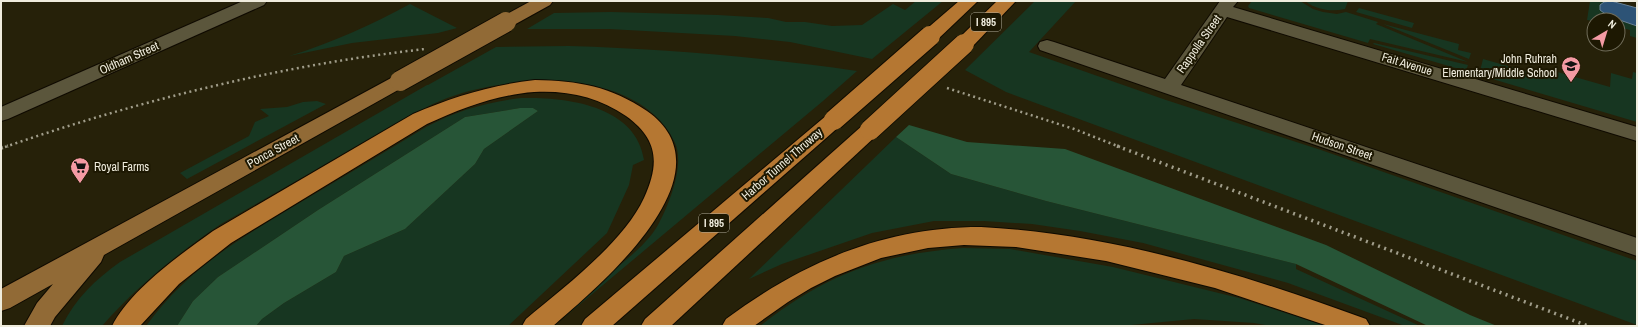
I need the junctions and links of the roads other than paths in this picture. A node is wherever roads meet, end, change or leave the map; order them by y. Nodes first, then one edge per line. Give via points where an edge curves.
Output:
1 (544, 1) edge
2 (969, 1) edge
3 (1007, 1) edge
4 (249, 3) edge
5 (1226, 5) edge
6 (1047, 46) dead end
7 (1169, 87) junction
8 (1, 115) edge
9 (1637, 134) edge
10 (101, 246) junction
11 (1637, 246) edge
12 (1, 301) edge
13 (37, 326) edge
14 (125, 326) edge
15 (535, 326) edge
16 (594, 326) edge
17 (654, 326) edge
18 (735, 326) edge
19 (1357, 326) edge

1 - 10 main road, Ponca Street, bridge
2 - 16 highway, Harbor Tunnel Thruway / I 895, bridge
3 - 17 highway, I 895, bridge via 964,44
4 - 8 street, Oldham Street
5 - 7 street, Rappolla Street
5 - 9 street, Fait Avenue
6 - 7 street, Hudson Street
7 - 11 street, Hudson Street
10 - 12 main road, Ponca Street
10 - 13 main road via 46,310
14 - 15 highway via 138,310 200,252 437,110 484,94 523,87 563,87 592,91 624,104 648,123 664,146 666,160 663,178 648,212 635,231 603,265
18 - 19 highway via 814,275 865,253 928,239 990,235 1024,238 1135,257 1294,302

